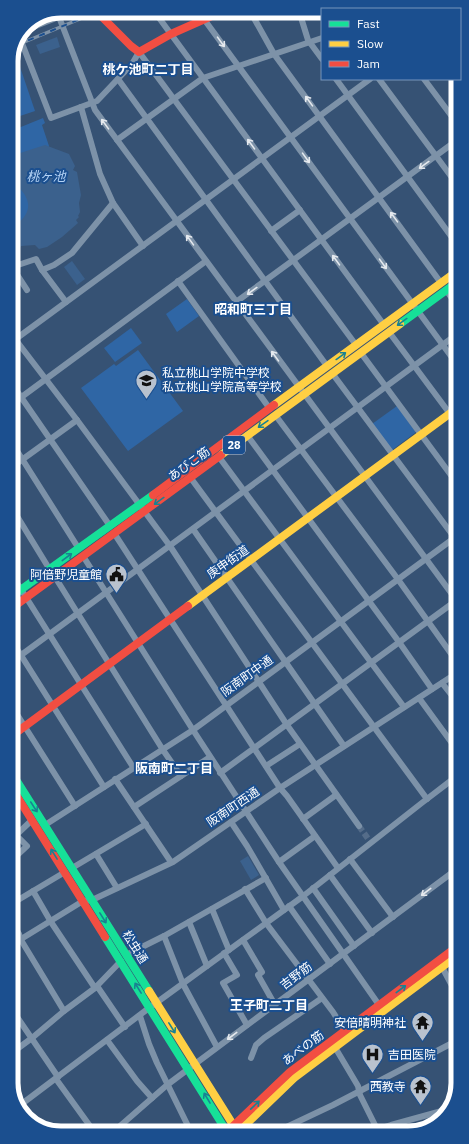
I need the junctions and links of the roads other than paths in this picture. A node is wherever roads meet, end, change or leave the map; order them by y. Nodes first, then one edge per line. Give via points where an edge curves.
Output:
1 (62, 18) edge
2 (103, 18) edge
3 (159, 18) edge
4 (208, 18) edge
5 (254, 18) edge
6 (301, 18) edge
7 (204, 20) junction
8 (170, 34) junction
9 (321, 38) edge
10 (310, 42) junction
11 (22, 43) edge
12 (139, 52) junction
13 (274, 54) junction
14 (321, 58) edge
15 (238, 66) junction
16 (203, 78) junction
17 (118, 79) junction
18 (337, 80) edge
19 (369, 80) edge
20 (380, 80) edge
21 (425, 80) edge
22 (348, 95) junction
23 (175, 98) junction
24 (92, 102) junction
25 (81, 107) junction
26 (451, 115) edge
27 (320, 116) junction
28 (147, 119) junction
29 (291, 137) junction
30 (117, 140) junction
31 (451, 145) edge
32 (436, 156) junction
33 (262, 159) junction
34 (451, 176) edge
35 (408, 177) junction
36 (234, 179) junction
37 (380, 197) junction
38 (205, 200) junction
39 (113, 203) junction
40 (300, 210) junction
41 (350, 219) junction
42 (176, 221) junction
43 (271, 231) junction
44 (451, 236) edge
45 (321, 240) junction
46 (143, 246) junction
47 (293, 260) junction
48 (206, 261) junction
49 (18, 265) edge
50 (42, 270) junction
51 (18, 276) edge
52 (451, 278) edge
53 (178, 281) junction
54 (265, 281) junction
55 (451, 284) edge
56 (444, 286) junction
57 (27, 290) dead end
58 (451, 296) edge
59 (66, 302) junction
60 (236, 302) junction
61 (415, 307) junction
62 (386, 328) junction
63 (18, 336) edge
64 (451, 339) edge
65 (18, 345) edge
66 (443, 345) junction
67 (356, 346) junction
68 (361, 353) junction
69 (451, 356) edge
70 (414, 366) junction
71 (329, 370) junction
72 (45, 379) junction
73 (298, 387) junction
74 (386, 387) junction
75 (18, 394) edge
76 (304, 394) junction
77 (20, 397) junction
78 (358, 408) junction
79 (270, 409) junction
80 (451, 409) edge
81 (451, 412) edge
82 (276, 416) junction
83 (77, 420) junction
84 (330, 429) junction
85 (421, 435) junction
86 (247, 436) junction
87 (51, 439) junction
88 (301, 449) junction
89 (18, 453) edge
90 (393, 456) junction
91 (219, 457) junction
92 (22, 460) junction
93 (18, 463) edge
94 (273, 470) junction
95 (451, 475) edge
96 (365, 476) junction
97 (190, 478) junction
98 (244, 491) junction
99 (336, 497) junction
100 (143, 508) junction
101 (216, 512) junction
102 (18, 518) edge
103 (308, 518) junction
104 (193, 529) junction
105 (112, 530) junction
106 (451, 531) edge
107 (280, 539) junction
108 (451, 541) edge
109 (170, 546) junction
110 (79, 549) junction
111 (83, 556) junction
112 (425, 559) junction
113 (252, 560) junction
114 (138, 569) junction
115 (52, 574) junction
116 (226, 578) junction
117 (397, 578) junction
118 (18, 584) edge
119 (106, 592) junction
120 (451, 593) edge
121 (24, 594) junction
122 (18, 595) edge
123 (202, 595) junction
124 (368, 600) junction
125 (18, 601) edge
126 (451, 604) edge
127 (78, 613) junction
128 (170, 619) junction
129 (340, 621) junction
130 (428, 621) junction
131 (49, 634) junction
132 (138, 642) junction
133 (312, 642) junction
134 (400, 642) junction
135 (18, 650) edge
136 (451, 654) edge
137 (21, 655) junction
138 (18, 657) edge
139 (286, 661) junction
140 (371, 663) junction
141 (109, 664) junction
142 (451, 677) edge
143 (258, 681) junction
144 (442, 682) junction
145 (81, 684) junction
146 (343, 684) junction
147 (432, 689) junction
148 (451, 694) edge
149 (419, 698) junction
150 (315, 704) junction
151 (52, 705) junction
152 (226, 705) junction
153 (404, 707) junction
154 (18, 716) edge
155 (287, 725) junction
156 (25, 726) junction
157 (374, 727) junction
158 (193, 730) junction
159 (18, 731) edge
160 (451, 742) edge
161 (300, 744) junction
162 (344, 746) junction
163 (255, 749) junction
164 (163, 750) junction
165 (210, 757) junction
166 (266, 766) junction
167 (315, 766) junction
168 (133, 767) junction
169 (220, 773) junction
170 (181, 776) junction
171 (115, 779) junction
172 (451, 781) edge
173 (18, 783) edge
174 (104, 787) junction
175 (280, 788) junction
176 (336, 795) junction
177 (18, 798) edge
178 (427, 799) junction
179 (75, 806) junction
180 (134, 807) junction
181 (246, 811) junction
182 (303, 819) junction
183 (32, 820) junction
184 (231, 822) junction
185 (146, 824) junction
186 (45, 825) junction
187 (359, 826) tunnel mouth
188 (18, 832) edge
189 (315, 836) junction
190 (18, 839) edge
191 (18, 854) edge
192 (96, 854) junction
193 (350, 859) junction
194 (171, 862) junction
195 (279, 862) junction
196 (338, 868) junction
197 (68, 870) junction
198 (451, 874) edge
199 (330, 875) junction
200 (266, 878) junction
201 (117, 888) junction
202 (313, 888) junction
203 (245, 889) junction
204 (32, 891) junction
205 (302, 897) junction
206 (18, 900) edge
207 (92, 900) junction
208 (83, 901) junction
209 (286, 908) junction
210 (212, 909) junction
211 (393, 917) junction
212 (51, 922) junction
213 (189, 922) junction
214 (266, 923) junction
215 (18, 931) edge
216 (372, 933) junction
217 (164, 936) junction
218 (21, 940) junction
219 (243, 940) junction
220 (18, 942) edge
221 (354, 946) junction
222 (451, 951) edge
223 (227, 952) junction
224 (343, 954) junction
225 (124, 958) junction
226 (451, 960) edge
227 (330, 964) junction
228 (207, 966) junction
229 (442, 967) junction
230 (308, 980) junction
231 (183, 984) junction
232 (451, 984) edge
233 (96, 987) junction
234 (322, 998) junction
235 (275, 1005) junction
236 (379, 1005) junction
237 (153, 1006) junction
238 (64, 1010) junction
239 (140, 1016) junction
240 (18, 1018) edge
241 (247, 1025) junction
242 (125, 1027) junction
243 (345, 1031) junction
244 (32, 1038) junction
245 (107, 1040) junction
246 (333, 1044) junction
247 (451, 1044) edge
248 (18, 1047) edge
249 (217, 1047) junction
250 (251, 1058) dead end
251 (192, 1066) junction
252 (57, 1078) junction
253 (168, 1085) junction
254 (359, 1091) junction
255 (152, 1098) junction
256 (23, 1103) edge
257 (439, 1112) edge
258 (90, 1126) edge
259 (119, 1126) edge
260 (188, 1126) edge
261 (229, 1126) edge
262 (238, 1126) edge
263 (288, 1126) edge
264 (376, 1126) edge
265 (388, 1126) edge

1 - 24 street
2 - 12 main road
3 - 8 street
4 - 7 main road
5 - 13 street
6 - 10 street
7 - 8 main road
7 -> 15 street
8 - 12 main road
8 - 16 street
9 - 10 street
10 - 13 street
10 - 14 street
11 - 25 street via 51,118
12 - 17 street
12 - 23 street
13 - 15 street
27 -> 13 street
15 - 16 street
15 - 29 street
16 - 23 street
33 -> 16 street
17 - 24 street
17 - 28 street
18 - 22 street
19 - 22 street
20 - 32 street
21 - 26 street
22 - 27 street
22 - 35 street
23 - 28 street
23 - 36 street
24 - 25 street
30 -> 24 street
25 - 39 street via 100,174
27 - 29 street
27 - 37 street
28 - 30 street
28 - 38 street
29 - 33 street
29 -> 41 street
30 - 42 street
31 - 32 street
32 - 34 street
32 -> 35 street
33 - 36 street
33 - 40 street
35 - 37 street
35 - 44 street
36 - 38 street
36 - 43 street
37 - 41 street
56 -> 37 street
38 - 42 street
38 - 54 street
39 - 46 street
39 - 50 street via 72,253
40 - 43 street
40 - 45 street
41 - 45 street
41 -> 61 street
42 - 46 street
48 -> 42 street
43 - 47 street
45 - 47 street
62 -> 45 street
46 - 59 street
47 - 54 street
47 - 67 street
48 - 53 street
48 - 60 street
49 - 50 street via 36,259
50 - 59 street
51 - 57 street
52 - 56 main road, あびこ筋 / 28
53 - 72 street
53 - 79 street
54 -> 60 street
54 - 71 street
55 - 56 main road, あびこ筋 / 28
56 - 58 street
56 - 61 main road, あびこ筋 / 28
59 - 63 street
73 -> 60 street
61 - 62 main road, あびこ筋 / 28
61 - 66 street
62 - 67 main road, あびこ筋 / 28
62 - 68 main road, あびこ筋 / 28
62 - 70 street
64 - 66 street
65 - 72 street
66 - 69 street
66 - 70 street
71 -> 67 main road, あびこ筋 / 28
68 - 71 main road, あびこ筋 / 28
68 - 74 street
70 - 74 street
70 - 80 street
71 - 73 main road, あびこ筋 / 28
71 - 76 main road, あびこ筋 / 28
71 - 78 street
72 - 77 street
72 - 83 street
73 - 76 street
73 - 79 main road, あびこ筋 / 28
74 - 78 street
74 - 85 street
75 - 77 street
76 - 82 main road, あびこ筋 / 28
76 - 84 street
77 - 87 street
78 - 84 street
78 - 90 street
79 - 100 main road, あびこ筋 / 28
81 - 85 main road, 庚申街道
82 -> 86 main road, あびこ筋 / 28
82 - 88 street
83 - 87 street
83 - 100 street
84 - 88 street
84 - 96 street
85 - 90 main road, 庚申街道
85 - 95 street
86 - 91 main road, あびこ筋 / 28
86 - 94 street
87 - 92 street
87 - 105 street
88 - 94 street
88 - 99 street
89 - 92 street
90 - 96 main road, 庚申街道
90 - 106 street
91 - 97 main road, あびこ筋 / 28
91 - 98 street
92 - 93 street
92 - 110 street
94 - 98 street
94 - 103 street
96 - 99 main road, 庚申街道
96 - 112 street
97 -> 100 main road, あびこ筋 / 28
97 - 101 street
98 - 101 street
98 - 107 street
99 - 103 main road, 庚申街道
99 - 117 street
100 - 105 main road, あびこ筋 / 28
100 - 109 street
101 - 104 street
101 - 113 street
102 - 115 street
103 - 107 main road, 庚申街道
103 - 124 street
104 - 109 street
104 - 116 street
105 - 110 main road, あびこ筋 / 28
105 - 111 main road, あびこ筋 / 28
105 - 114 street
107 - 113 main road, 庚申街道
107 - 129 street
108 - 112 street, 阪南町中通
109 - 114 street
109 - 123 street
115 -> 110 main road, あびこ筋 / 28
111 - 115 main road, あびこ筋 / 28
111 - 119 street
112 - 117 street, 阪南町中通
112 - 120 street
113 - 116 main road, 庚申街道
113 - 133 street
114 - 119 street
114 - 128 street
115 - 121 main road, あびこ筋 / 28
115 - 127 street
116 - 123 main road, 庚申街道
116 - 139 street
117 - 124 street, 阪南町中通
117 - 130 street
118 - 121 street
119 - 127 street
119 - 132 street
121 - 122 main road, あびこ筋 / 28
121 - 125 main road, あびこ筋 / 28
121 - 131 street
123 - 128 main road, 庚申街道
123 - 143 street
124 - 129 street, 阪南町中通
124 - 134 street
126 - 130 street
127 - 131 street
127 - 141 street
128 - 132 main road, 庚申街道
128 - 152 street
129 - 133 street, 阪南町中通
129 - 140 street
130 - 134 street
130 - 136 street
131 - 137 street
131 - 145 street
132 - 141 main road, 庚申街道
132 - 158 street
133 - 139 street, 阪南町中通
133 - 146 street
134 - 140 street
134 - 147 street
135 - 137 street
137 - 138 street
137 - 151 street
139 - 143 street, 阪南町中通
139 - 150 street
140 - 146 street
140 - 153 street
141 - 145 main road, 庚申街道
141 - 164 street
142 - 144 street, 阪南町西通
143 - 152 street, 阪南町中通
143 - 155 street
144 - 147 street, 阪南町西通
144 - 148 street
145 - 151 main road, 庚申街道
145 - 168 street
146 - 150 street
146 - 157 street
147 - 149 street, 阪南町西通
149 - 153 street, 阪南町西通
149 - 160 street
150 - 155 street
150 - 162 street
151 - 156 main road, 庚申街道
151 - 174 street
152 - 158 street, 阪南町中通
152 - 163 street
153 - 157 street, 阪南町西通
154 - 156 street
155 - 161 street
155 - 163 street
156 - 159 main road, 庚申街道
156 - 179 street
157 - 162 street, 阪南町西通
157 - 178 street
158 - 164 street, 阪南町中通
158 - 165 street
161 - 166 street
161 - 167 street
162 - 167 street, 阪南町西通
163 - 166 street
163 - 169 street
164 - 168 street, 阪南町中通
164 - 170 street
165 - 169 street
165 - 170 street
166 - 175 street
167 - 175 street, 阪南町西通
167 - 176 street
168 - 171 street, 阪南町中通
169 - 181 street
170 - 180 street
171 - 174 street, 阪南町中通
171 - 180 street
172 - 178 street
173 -> 186 main road, 松虫通
174 - 179 street, 阪南町中通
175 - 181 street, 阪南町西通
175 - 182 street
176 - 182 street
176 - 187 street
177 - 183 main road, 松虫通
178 - 193 street
179 - 186 street, 阪南町中通
180 - 185 street
181 - 184 street, 阪南町西通
181 - 195 street
182 - 189 street
183 - 188 street
197 -> 183 main road, 松虫通
184 - 194 street, 阪南町西通
184 - 200 street
185 - 192 street
185 - 194 street
186 - 197 main road, 松虫通
189 - 195 street
189 - 196 street
190 - 191 street via 27,846
192 - 197 street
192 - 201 street
193 - 196 street
193 - 211 street
194 - 201 street, 阪南町西通
195 - 205 street
196 - 199 street
197 - 204 street
197 - 207 main road, 松虫通
197 - 208 main road, 松虫通
198 -> 211 street, 吉野筋
199 - 202 street
199 - 216 street
200 - 203 street
200 - 209 street
201 - 207 street, 阪南町西通
202 - 205 street
202 - 221 street
203 - 210 street
203 - 214 street
204 - 206 street
204 - 212 street
205 - 209 street
205 - 224 street
207 - 208 street, 阪南町西通
207 -> 225 main road, 松虫通
208 - 212 street, 阪南町西通
208 - 225 main road, 松虫通
209 - 214 street
209 - 227 street
210 - 213 street
210 - 223 street
211 - 216 street, 吉野筋
212 - 218 street, 阪南町西通
212 - 233 street
213 - 217 street
213 - 228 street
214 - 219 street
214 - 230 street
215 - 218 street
216 - 221 street, 吉野筋
217 - 225 street
217 - 231 street
218 - 220 street, 阪南町西通
218 - 238 street
219 - 223 street
219 - 235 street via 262,972 258,975
221 - 224 street, 吉野筋
236 -> 222 main road, あべの筋
223 - 228 street
223 - 241 street via 237,975 223,983
224 - 227 street, 吉野筋
224 - 236 street
225 - 233 street
225 - 237 main road, 松虫通
226 - 229 main road, あべの筋
227 - 230 street, 吉野筋
228 - 231 street
229 - 232 street
229 - 246 main road, あべの筋
230 - 234 street
230 - 235 street, 吉野筋
231 - 237 street
231 - 249 street
233 - 238 street
233 - 242 street
234 - 243 street
234 - 250 street via 264,1038 256,1045
235 - 241 street, 吉野筋
236 - 243 main road, あべの筋
237 - 239 street
237 - 251 main road, 松虫通
238 - 244 street
239 - 242 street
239 - 253 street via 148,1044
240 - 244 street
241 -> 249 street, 吉野筋
242 - 245 street
243 - 246 main road, あべの筋
244 - 248 street
244 - 252 street
245 - 252 street
245 - 255 street
246 - 254 street
246 - 262 main road, あべの筋
247 - 254 street
249 - 251 street, 吉野筋
251 - 253 street, 吉野筋
251 - 261 main road, 松虫通
252 - 256 street
252 - 258 street
253 - 255 street, 吉野筋
253 - 260 street
254 - 263 street
254 - 264 street
255 - 259 street, 吉野筋
257 - 265 street

